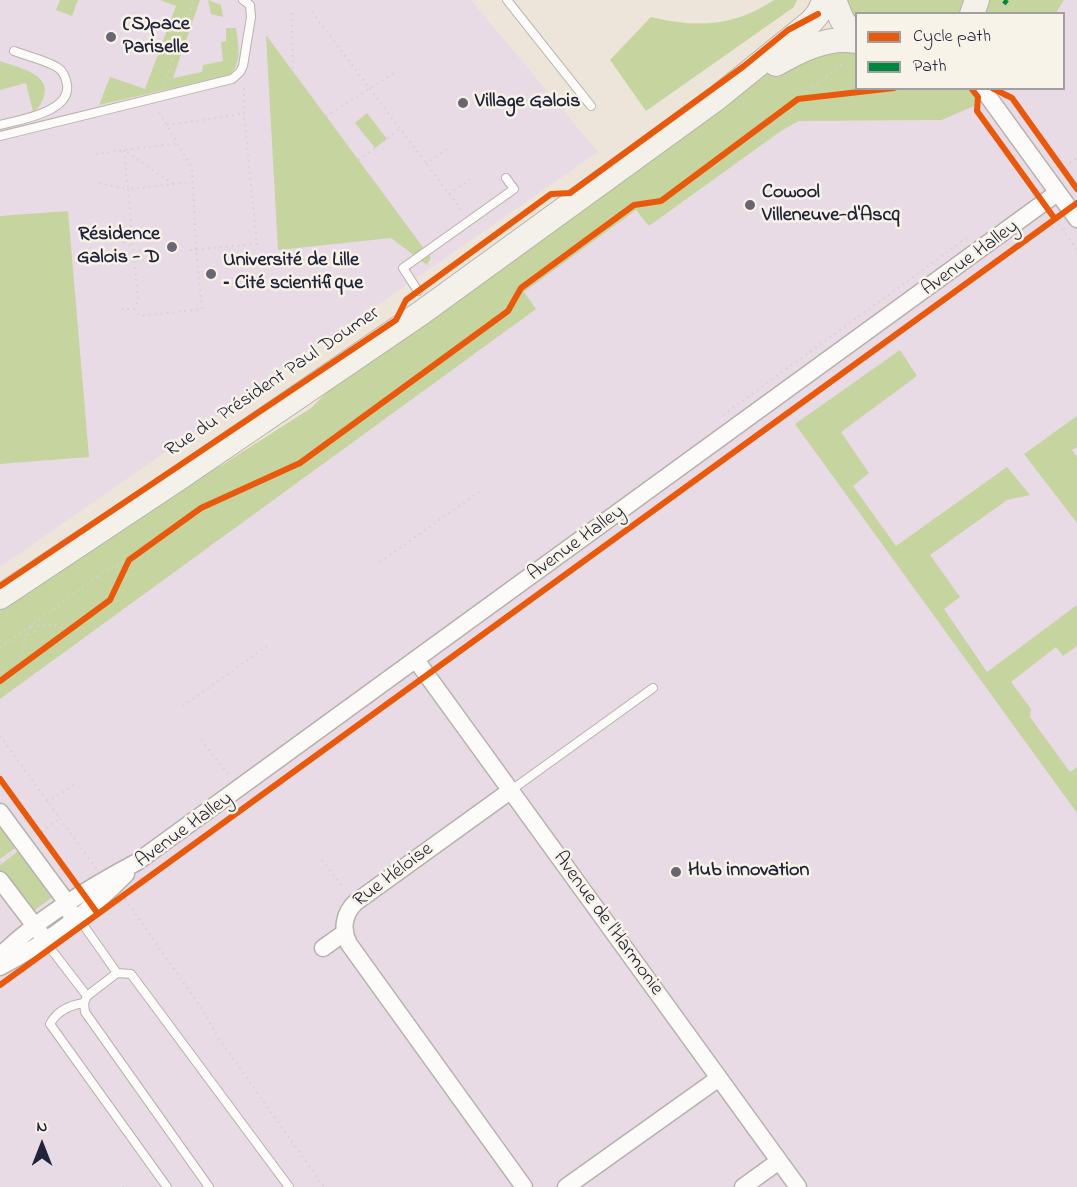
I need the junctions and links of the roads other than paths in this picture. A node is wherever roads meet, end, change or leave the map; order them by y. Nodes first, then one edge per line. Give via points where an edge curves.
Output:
1 (243, 0) edge
2 (507, 0) edge
3 (825, 0) edge
4 (834, 0) edge
5 (849, 45) edge
6 (14, 51) dead end
7 (983, 90) edge
8 (717, 98) junction
9 (591, 106) dead end
10 (0, 125) edge
11 (0, 136) edge
12 (506, 178) dead end
13 (1058, 193) junction
14 (1073, 214) edge
15 (418, 291) dead end
16 (3, 596) edge
17 (416, 660) junction
18 (653, 688) dead end
19 (510, 791) junction
20 (0, 812) edge
21 (0, 880) edge
22 (71, 914) junction
23 (344, 933) junction
24 (43, 934) junction
25 (323, 948) dead end
26 (0, 956) edge
27 (0, 967) edge
28 (117, 973) junction
29 (85, 999) junction
30 (719, 1078) junction
31 (779, 1161) junction
32 (167, 1187) edge
33 (209, 1187) edge
34 (289, 1187) edge
35 (524, 1187) edge
36 (566, 1187) edge
37 (743, 1187) edge
38 (798, 1187) edge

1 - 11 lane via 250,5 251,16 243,66 232,79
2 - 9 lane
3 - 8 main road, Rue du Président Paul Doumer via 818,14 800,32
4 - 5 main road
5 - 8 main road, Rue du Président Paul Doumer via 806,48
6 - 10 lane via 58,68 67,87 64,98 55,107
7 - 13 street
8 - 16 main road, Rue du Président Paul Doumer via 386,338
12 - 15 lane via 514,189 404,268
13 - 14 street
13 - 17 street, Avenue Halley
17 - 19 street, Avenue de l'Harmonie
17 - 22 street, Avenue Halley via 137,862 96,884
18 - 19 lane, Rue Héloise
19 - 23 street, Rue Héloise via 356,902 348,911
19 - 30 street, Avenue de l'Harmonie
20 - 22 street
21 - 24 street
22 - 24 street, Avenue Halley
22 - 28 lane
23 - 25 street
23 - 35 street, Rue Héloise
24 - 26 street, Avenue Halley
24 - 27 street, Avenue Halley via 30,950
24 - 29 lane
28 - 29 lane
28 - 34 lane via 131,974
29 - 32 lane via 53,1017 50,1024
29 - 33 lane via 85,1012
30 - 31 street, Avenue de l'Harmonie
30 - 36 street
31 - 37 street
31 - 38 street, Avenue de l'Harmonie

